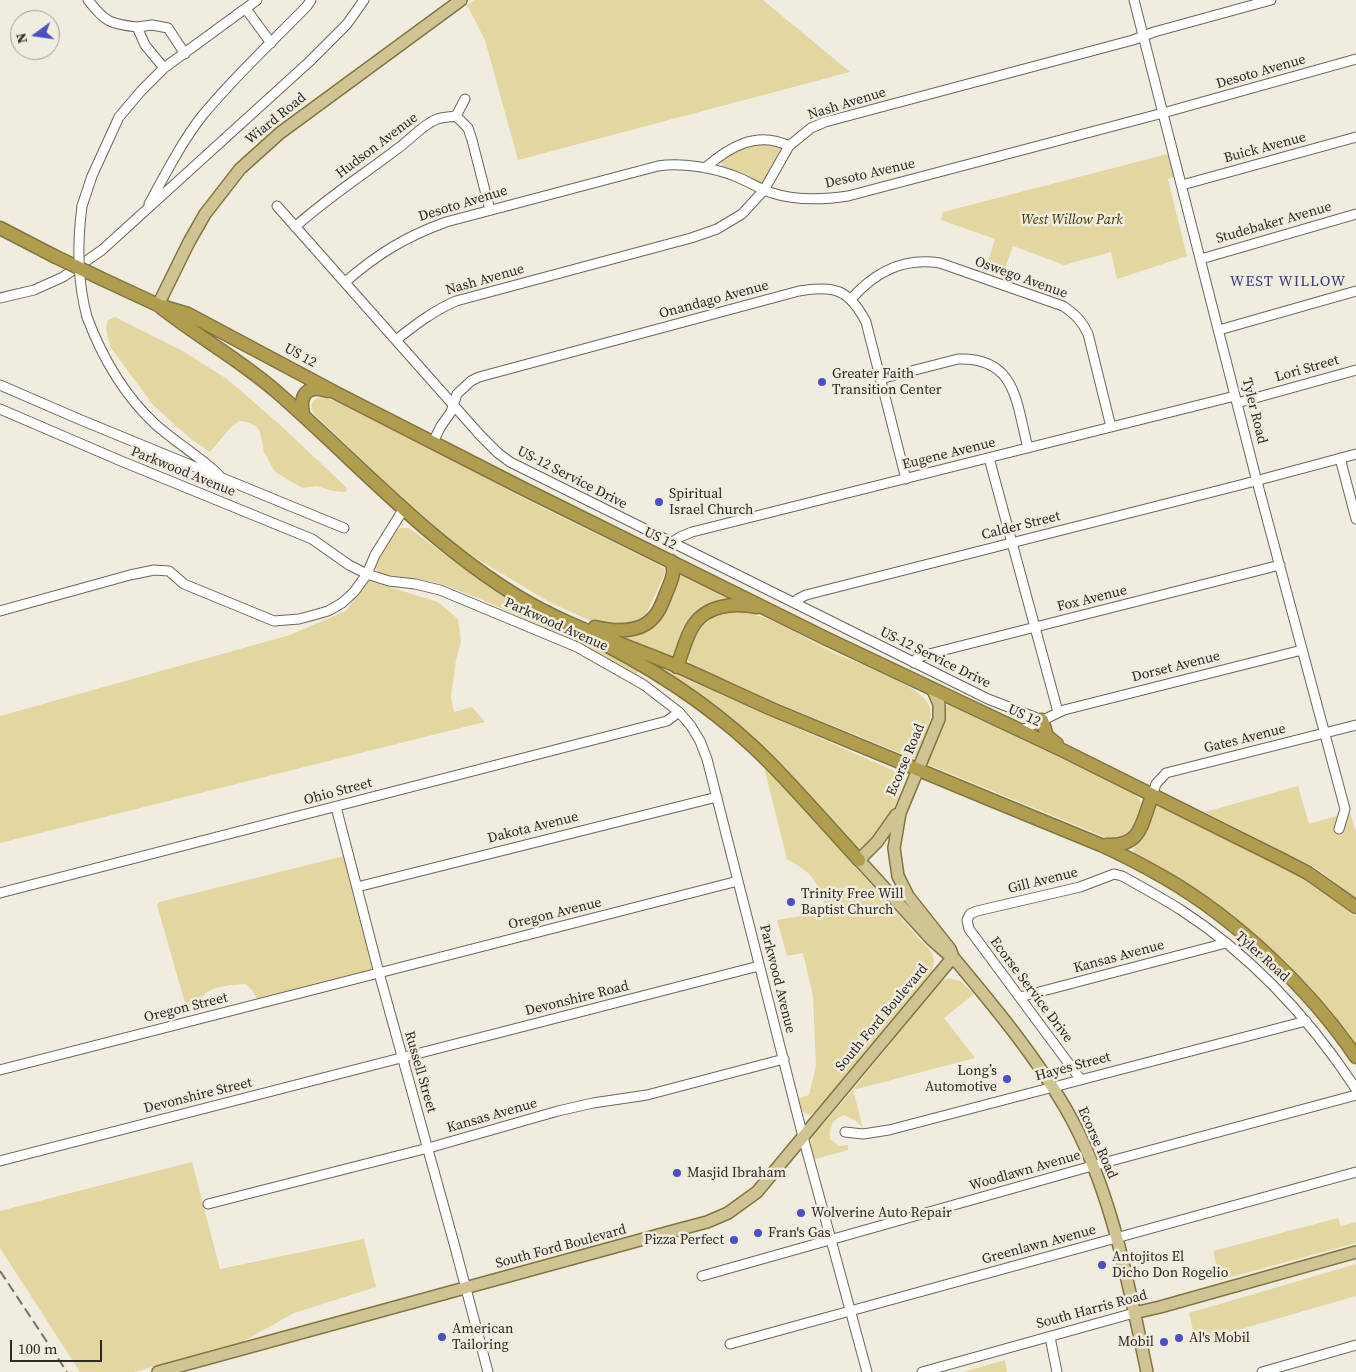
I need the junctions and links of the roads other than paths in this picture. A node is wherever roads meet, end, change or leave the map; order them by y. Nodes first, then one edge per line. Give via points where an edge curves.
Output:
1 (88, 0) edge
2 (257, 0) edge
3 (311, 0) edge
4 (364, 0) edge
5 (461, 0) edge
6 (1134, 0) edge
7 (1271, 0) edge
8 (246, 8) junction
9 (136, 27) junction
10 (1143, 36) junction
11 (271, 43) junction
12 (185, 54) junction
13 (1356, 59) edge
14 (164, 68) junction
15 (465, 99) dead end
16 (1163, 114) junction
17 (456, 116) junction
18 (1356, 137) edge
19 (789, 146) junction
20 (705, 168) junction
21 (1182, 185) junction
22 (764, 190) junction
23 (277, 206) dead end
24 (490, 210) junction
25 (145, 211) junction
26 (1356, 214) edge
27 (295, 227) junction
28 (0, 228) edge
29 (1201, 259) junction
30 (346, 282) junction
31 (1356, 291) edge
32 (0, 298) edge
33 (851, 299) junction
34 (158, 304) junction
35 (1219, 330) junction
36 (396, 340) junction
37 (1356, 370) edge
38 (880, 379) junction
39 (0, 385) edge
40 (338, 394) junction
41 (1236, 399) junction
42 (453, 404) junction
43 (0, 409) edge
44 (302, 414) junction
45 (1111, 427) junction
46 (433, 442) junction
47 (1028, 448) junction
48 (1356, 454) edge
49 (989, 458) junction
50 (1340, 458) junction
51 (223, 479) junction
52 (906, 479) junction
53 (1257, 481) junction
54 (403, 510) junction
55 (1356, 519) edge
56 (344, 528) dead end
57 (671, 543) junction
58 (1011, 543) junction
59 (671, 561) junction
60 (1280, 565) junction
61 (367, 574) junction
62 (795, 603) junction
63 (543, 610) junction
64 (0, 611) edge
65 (774, 612) junction
66 (1035, 627) junction
67 (1302, 650) junction
68 (914, 663) junction
69 (677, 667) junction
70 (933, 690) junction
71 (679, 712) junction
72 (1058, 712) junction
73 (1045, 719) junction
74 (1356, 725) edge
75 (1020, 731) junction
76 (1324, 733) junction
77 (919, 769) junction
78 (1133, 786) junction
79 (1152, 796) junction
80 (717, 797) junction
81 (336, 807) junction
82 (900, 812) junction
83 (1339, 828) dead end
84 (1101, 845) junction
85 (859, 860) junction
86 (1122, 876) joint
87 (738, 881) junction
88 (357, 887) junction
89 (0, 893) edge
90 (1356, 907) edge
91 (970, 914) joint
92 (1226, 943) junction
93 (953, 957) junction
94 (759, 966) junction
95 (379, 973) junction
96 (1020, 997) junction
97 (1306, 1021) junction
98 (1356, 1057) edge
99 (402, 1058) junction
100 (784, 1059) junction
101 (0, 1070) edge
102 (1081, 1080) junction
103 (1052, 1087) junction
104 (1356, 1089) edge
105 (1356, 1095) edge
106 (845, 1132) dead end
107 (802, 1137) junction
108 (427, 1148) junction
109 (0, 1161) edge
110 (1092, 1166) junction
111 (1356, 1172) edge
112 (208, 1204) dead end
113 (1117, 1237) junction
114 (830, 1240) junction
115 (1356, 1252) edge
116 (702, 1276) dead end
117 (466, 1288) junction
118 (850, 1311) junction
119 (1134, 1313) junction
120 (1050, 1337) junction
121 (730, 1344) dead end
122 (1356, 1345) edge
123 (158, 1372) edge
124 (488, 1372) edge
125 (867, 1372) edge
126 (922, 1372) edge
127 (1057, 1372) edge
128 (1147, 1372) edge
129 (1262, 1372) edge

1 - 9 street via 100,15 115,24
2 - 8 street
3 - 11 street
4 - 25 street via 329,44
5 - 34 main road, Wiard Road via 280,133 240,168 205,214
6 - 10 street, Tyler Road
7 - 10 street, Nash Avenue
8 - 11 street
8 - 12 street
9 - 12 street via 168,28
9 - 14 street via 145,45
10 - 16 street, Tyler Road
10 - 19 street, Nash Avenue via 826,122 812,128
11 - 25 street via 201,117
12 - 14 street
13 - 16 street, Desoto Avenue
14 - 51 street, bridge via 119,116 92,176 82,206 78,241 82,292 87,317 101,352 126,392 155,424
15 - 17 street
16 - 21 street, Tyler Road
16 - 22 street, Desoto Avenue via 848,196 805,200
17 - 24 street via 468,128
17 - 27 street, Hudson Avenue via 426,126
18 - 21 street, Buick Avenue
19 - 20 street via 783,142 752,141 726,151
19 - 22 street, Nash Avenue
20 - 22 street, Desoto Avenue via 729,174
20 - 24 street, Desoto Avenue via 664,165
21 - 29 street, Tyler Road
22 - 36 street, Nash Avenue via 742,214 706,234 456,301 424,318
23 - 27 street, US-12 Service Drive
24 - 30 street, Desoto Avenue via 418,232 376,256
25 - 32 street via 102,250 63,277 34,290
26 - 29 street, Studebaker Avenue
27 - 30 street, US-12 Service Drive
28 - 34 highway, US 12 / US 12, bridge
29 - 35 street, Tyler Road
30 - 36 street, US-12 Service Drive
31 - 35 street
33 - 38 street via 866,322
33 - 42 street, Onandago Avenue via 827,288 799,291 479,378 457,394
33 - 45 street, Oswego Avenue via 885,270 905,263 928,261 1063,306 1074,313 1088,334
34 - 40 highway, US 12 / US 12 via 188,314
34 - 44 highway, US 12 / US 12 via 258,376
35 - 41 street, Tyler Road
36 - 42 street, US-12 Service Drive
37 - 41 street, Lori Street
38 - 47 street via 958,359 989,363 1001,371 1011,386
38 - 52 street
39 - 51 street
40 - 44 highway via 321,388 310,390 302,400
40 - 46 highway, US 12 / US 12
41 - 45 street, Eugene Avenue
41 - 53 street, Tyler Road
42 - 46 street, Onandago Avenue
42 - 57 street, US-12 Service Drive via 488,444 510,462
43 - 61 street, Parkwood Avenue via 312,539
44 - 54 highway, US 12 / US 12
45 - 47 street, Eugene Avenue
46 - 59 highway, US 12 / US 12
47 - 49 street, Eugene Avenue
48 - 50 street, Calder Street
49 - 52 street, Eugene Avenue
49 - 58 street
50 - 53 street, Calder Street
50 - 55 street
51 - 56 street
52 - 57 street, Eugene Avenue via 692,532
53 - 58 street, Calder Street
53 - 60 street, Tyler Road
54 - 61 street
54 - 63 highway, US 12 / US 12 via 486,575
57 - 62 street, US-12 Service Drive
58 - 62 street, Calder Street via 806,595
58 - 66 street
59 - 63 highway via 674,573 661,605 656,614 641,626 611,630
59 - 65 highway, US 12 / US 12
60 - 66 street, Fox Avenue
60 - 67 street, Tyler Road
61 - 64 street via 354,592 328,611 286,620 274,621 184,584 169,571 154,570
61 - 71 street, Parkwood Avenue via 440,590 577,647 644,686
62 - 68 street, US-12 Service Drive
63 - 69 highway, US 12 / US 12
63 - 85 highway via 670,683 726,724 770,764
65 - 69 highway via 736,605 704,612 690,630
65 - 70 highway, US 12 / US 12
66 - 68 street, Fox Avenue via 920,656
66 - 72 street
67 - 72 street, Dorset Avenue
67 - 76 street, Tyler Road
68 - 73 street, US-12 Service Drive via 988,699
69 - 77 highway, US 12 / US 12
70 - 75 highway, US 12 / US 12
70 - 77 main road, Ecorse Road via 939,704 939,719
71 - 80 street, Parkwood Avenue via 700,741
71 - 81 street, Ohio Street via 667,721
72 - 73 street, Dorset Avenue
73 - 75 street
73 - 78 highway via 1044,730 1048,739 1128,780
74 - 76 street, Gates Avenue
75 - 78 highway, US 12 / US 12
76 - 79 street, Gates Avenue via 1172,772 1160,777
76 - 83 street, Tyler Road via 1345,811
77 - 82 main road, Ecorse Road
77 - 84 highway, US 12
78 - 79 highway, US 12 / US 12
79 - 84 highway via 1139,830 1131,841 1118,846
79 - 90 highway, US 12 via 1288,862
80 - 87 street, Parkwood Avenue
80 - 88 street, Dakota Avenue
81 - 88 street, Russell Street
81 - 89 street, Ohio Street
82 - 85 main road, Ecorse Road
82 - 93 main road, Ecorse Road via 894,848 898,876 908,896
84 - 98 highway, US 12 via 1167,879 1254,945 1316,1006
85 - 93 main road, Ecorse Road via 945,954
86 - 91 street, Gill Avenue via 1114,874 1080,887
86 - 92 street, Tyler Road via 1181,910
87 - 94 street, Parkwood Avenue
87 - 95 street, Oregon Avenue
88 - 95 street, Russell Street
91 - 96 street, Ecorse Service Drive via 967,920 969,929
92 - 96 street, Kansas Avenue
92 - 97 street, Tyler Road via 1280,991
93 - 103 main road, Ecorse Road
93 - 107 main road, South Ford Boulevard
94 - 99 street, Devonshire Road
94 - 100 street, Parkwood Avenue
95 - 99 street, Russell Street
95 - 101 street, Oregon Street
96 - 102 street, Ecorse Service Drive
97 - 102 street, Hayes Street
97 - 104 street, Tyler Road
99 - 108 street, Russell Street
99 - 109 street, Devonshire Street
100 - 107 street, Parkwood Avenue
100 - 108 street, Kansas Avenue via 647,1095 558,1111
102 - 103 street, Hayes Street
103 - 106 street, Hayes Street via 888,1130 863,1134
103 - 110 main road, Ecorse Road
105 - 110 street, Woodlawn Avenue
107 - 114 street, Parkwood Avenue
107 - 117 main road, South Ford Boulevard via 757,1192 728,1213 673,1232
108 - 112 street, Kansas Avenue
108 - 117 street, Russell Street
110 - 113 main road, Ecorse Road
110 - 114 street, Woodlawn Avenue
111 - 113 street, Greenlawn Avenue
113 - 118 street, Greenlawn Avenue
113 - 119 main road, Ecorse Road
114 - 116 street, Woodlawn Avenue
114 - 118 street, Parkwood Avenue
115 - 119 main road, South Harris Road
117 - 123 main road, South Ford Boulevard
117 - 124 street, Russell Street
118 - 121 street, Greenlawn Avenue
118 - 125 street, Parkwood Avenue
119 - 120 street, South Harris Road
119 - 128 main road, Ecorse Road
120 - 126 street, South Harris Road
120 - 127 street
122 - 129 street

